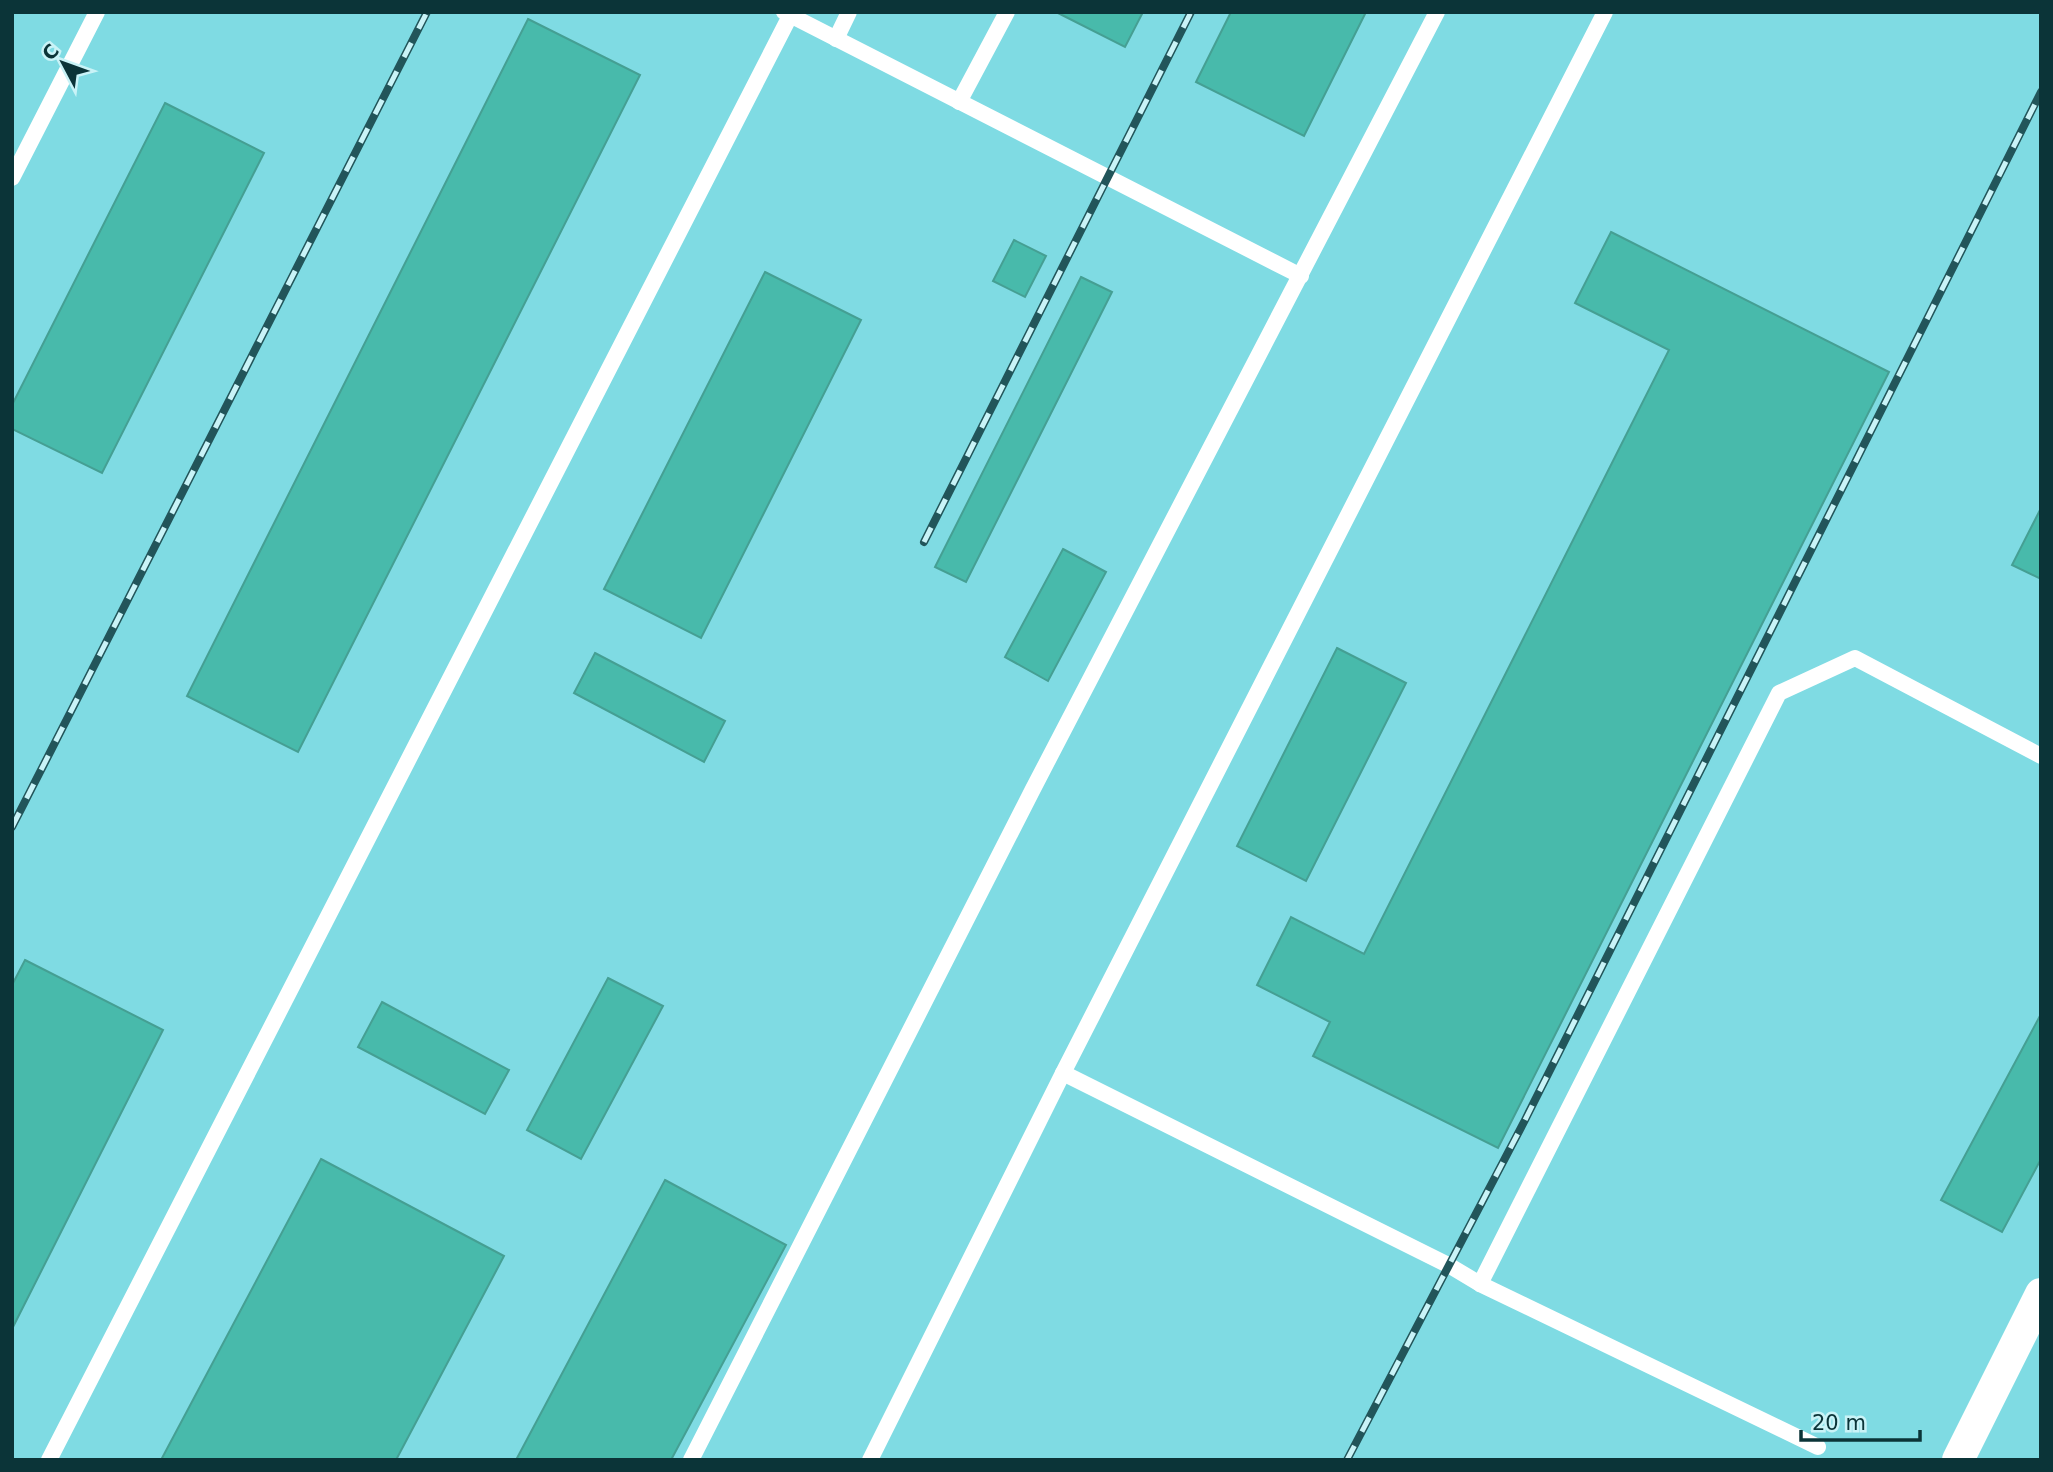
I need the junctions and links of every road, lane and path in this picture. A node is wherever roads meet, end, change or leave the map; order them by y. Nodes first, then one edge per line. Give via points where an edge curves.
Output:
1 (97, 12) edge
2 (849, 12) edge
3 (1006, 12) edge
4 (1437, 12) edge
5 (1605, 12) edge
6 (787, 14) edge
7 (836, 39) junction
8 (959, 102) junction
9 (12, 177) edge
10 (1301, 276) junction
11 (2041, 756) edge
12 (1063, 1073) junction
13 (1480, 1284) junction
14 (2041, 1294) edge
15 (1818, 1447) dead end
16 (49, 1460) edge
17 (691, 1460) edge
18 (870, 1460) edge
19 (1958, 1460) edge

1 - 9 lane
2 - 7 lane
3 - 8 lane
4 - 10 lane
5 - 12 lane
6 - 7 lane
6 - 16 lane
7 - 8 lane
8 - 10 lane
10 - 17 lane
11 - 13 lane via 1855,658 1779,693
12 - 13 lane
12 - 18 lane
13 - 15 lane
14 - 19 street

